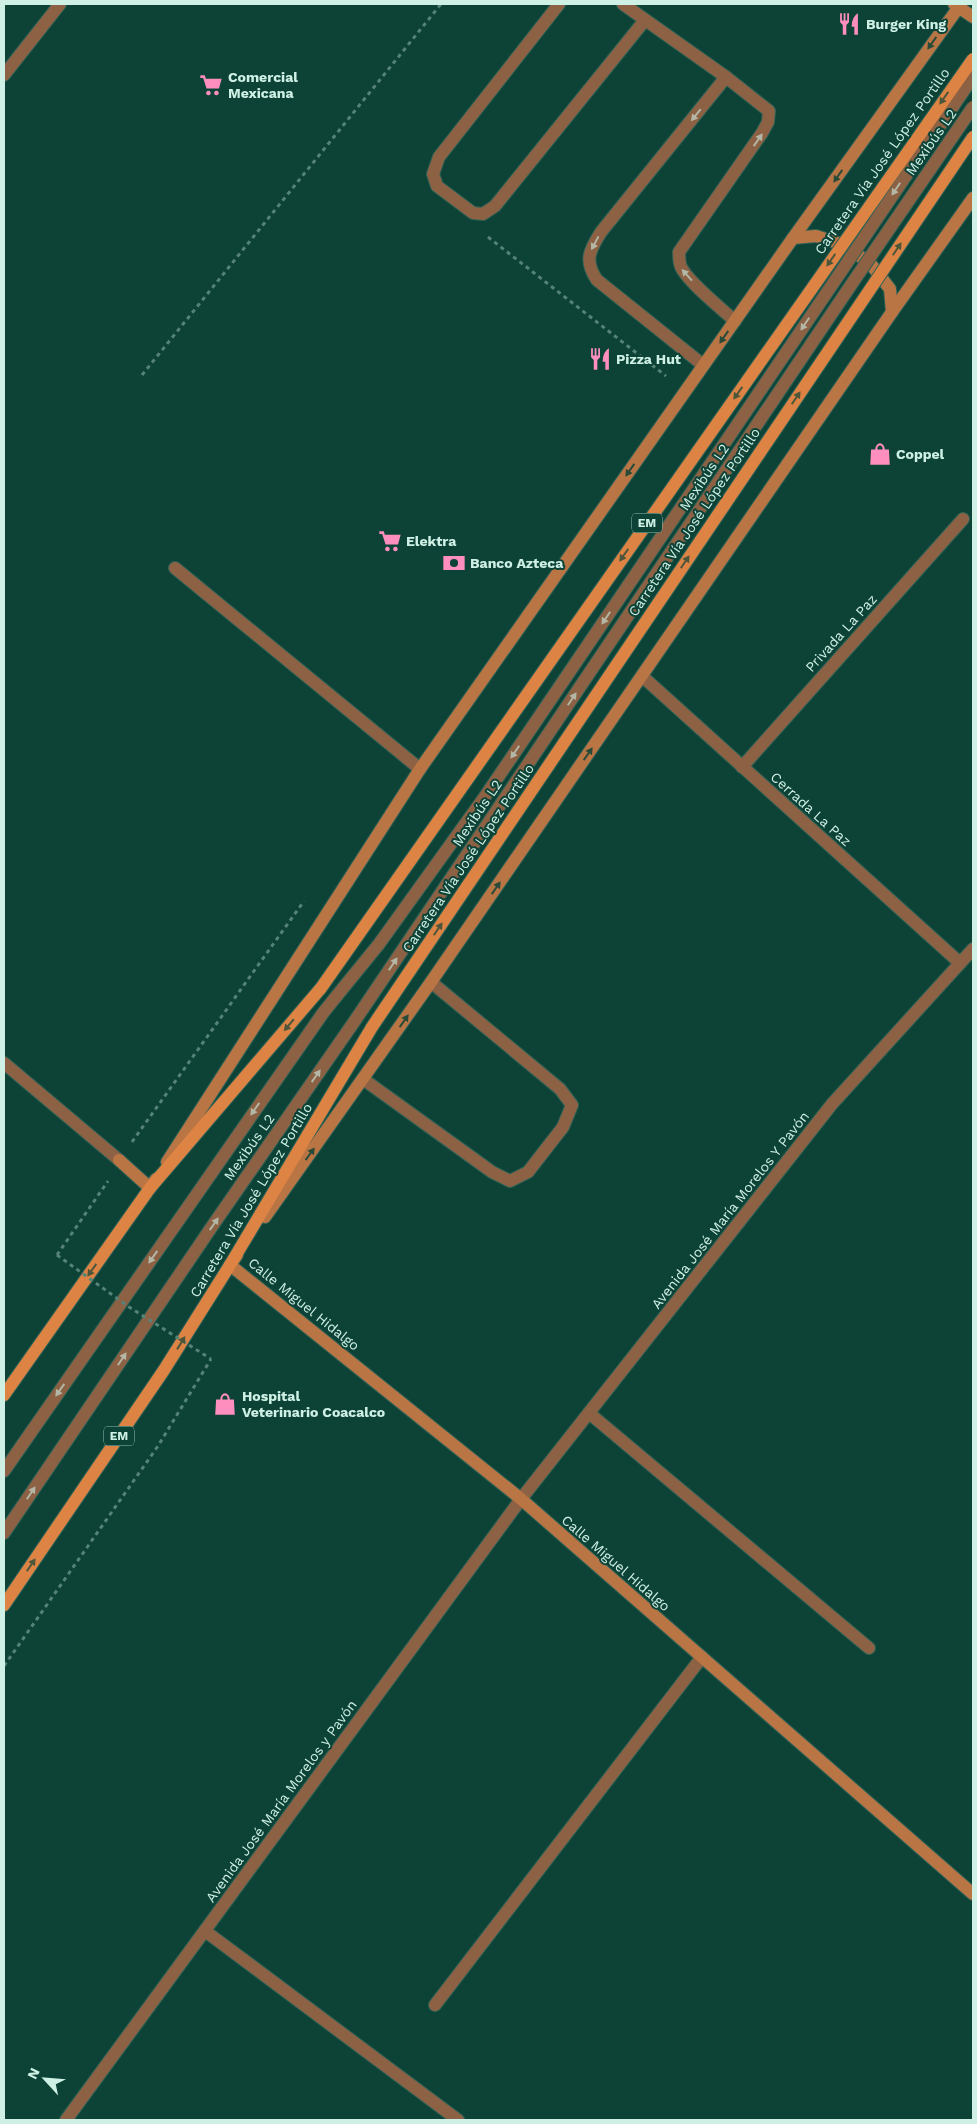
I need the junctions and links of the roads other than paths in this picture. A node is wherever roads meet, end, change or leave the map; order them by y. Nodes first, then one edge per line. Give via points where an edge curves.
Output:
1 (60, 4) edge
2 (559, 4) edge
3 (623, 4) edge
4 (958, 5) edge
5 (973, 17) edge
6 (645, 20) junction
7 (973, 59) edge
8 (4, 75) edge
9 (973, 77) edge
10 (726, 78) junction
11 (973, 107) edge
12 (973, 137) edge
13 (973, 198) edge
14 (793, 238) junction
15 (892, 312) junction
16 (735, 321) junction
17 (703, 366) junction
18 (963, 519) dead end
19 (175, 568) dead end
20 (642, 676) junction
21 (742, 767) junction
22 (420, 769) junction
23 (973, 949) edge
24 (960, 964) junction
25 (431, 982) junction
26 (4, 1064) edge
27 (363, 1079) junction
28 (119, 1160) joint
29 (150, 1188) junction
30 (230, 1265) junction
31 (4, 1395) edge
32 (590, 1413) junction
33 (4, 1471) edge
34 (521, 1499) junction
35 (4, 1533) edge
36 (4, 1605) edge
37 (869, 1648) dead end
38 (702, 1657) junction
39 (973, 1894) edge
40 (205, 1931) junction
41 (435, 2005) dead end
42 (66, 2120) edge
43 (458, 2120) edge

1 - 8 street
2 - 6 street via 439,156 433,174 437,186 472,213 484,214 495,206
3 - 6 street
4 - 5 main road
4 -> 14 main road
6 - 10 street
7 -> 29 main road, Carretera Vía José López Portillo / EM, bridge via 321,988
9 -> 33 street, Mexibús L2, bridge via 486,795 379,944 323,1013
16 -> 10 street via 682,269 679,260 679,252 768,122 769,111
10 -> 17 street via 601,232 589,256 590,269 597,280
35 -> 11 street, Mexibús L2, bridge
30 -> 12 main road, Carretera Vía José López Portillo / EM, bridge via 372,1027
13 - 15 main road
14 - 15 main road via 816,236 841,244 870,263 890,289
14 - 16 main road
15 - 20 main road
16 -> 17 main road
17 -> 22 main road
18 - 21 street, Privada La Paz
19 - 22 street
20 - 21 street, Cerrada La Paz
25 -> 20 main road
21 - 24 street, Cerrada La Paz
22 - 29 main road
23 - 24 street, Avenida José María Morelos Y Pavón
24 - 32 street, Avenida José María Morelos Y Pavón via 832,1104
27 -> 25 main road
25 - 27 street via 560,1089 572,1105 564,1127 528,1172 510,1181 492,1172
26 - 28 street
30 -> 27 main road
28 - 29 main road
29 -> 31 main road, Carretera Vía José López Portillo / EM
30 - 34 main road, Calle Miguel Hidalgo
36 -> 30 main road, Carretera Vía José López Portillo / EM via 164,1370
32 - 34 street, Avenida José María Morelos Y Pavón
32 - 37 street
34 - 38 main road, Calle Miguel Hidalgo
34 - 40 street, Avenida José María Morelos y Pavón
38 - 39 main road, Calle Miguel Hidalgo
38 - 41 street
40 - 42 street, Avenida José María Morelos y Pavón
40 - 43 street

